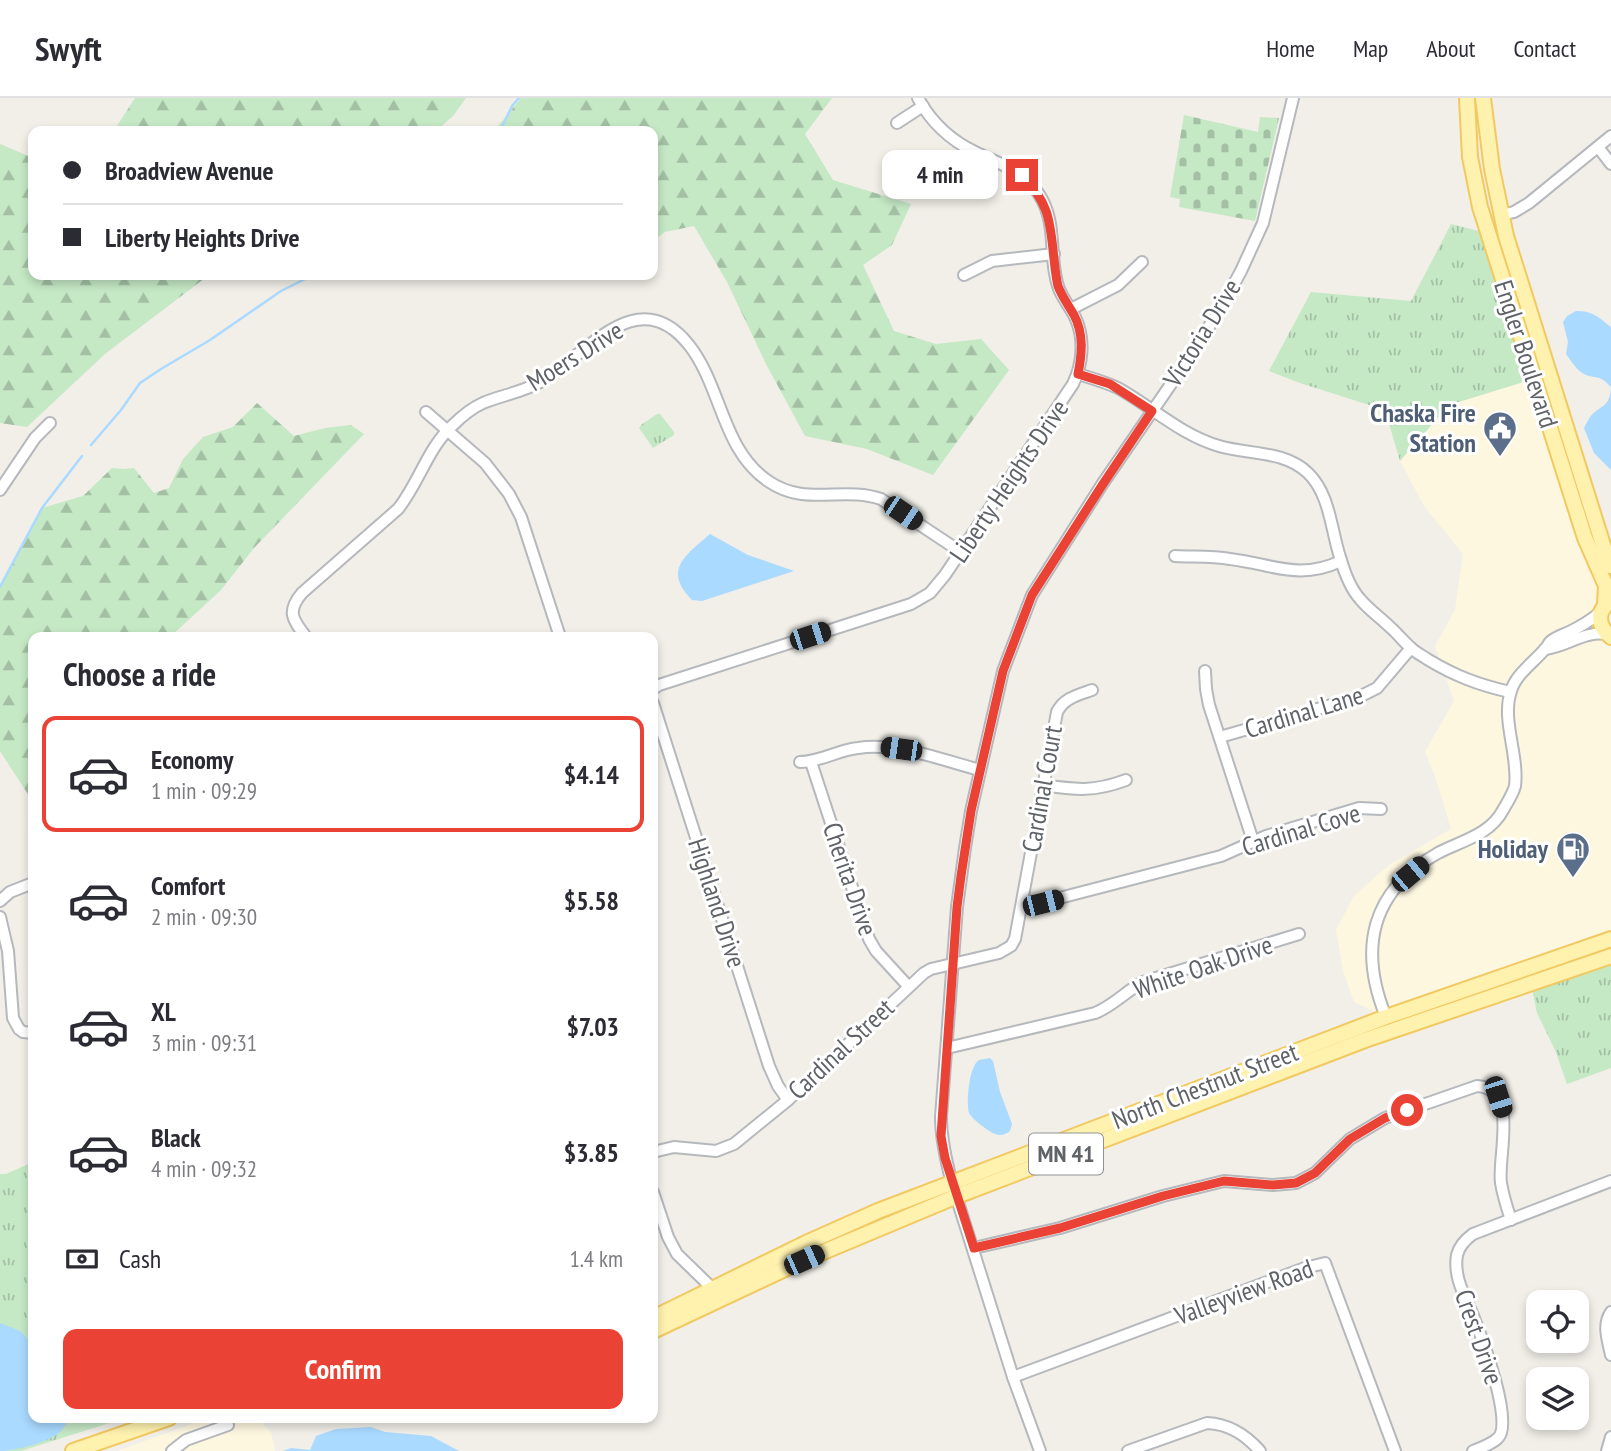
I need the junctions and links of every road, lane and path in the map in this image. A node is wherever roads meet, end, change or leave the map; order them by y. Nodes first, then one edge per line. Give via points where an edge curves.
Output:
1 (1293, 98) edge
2 (1467, 98) edge
3 (1483, 98) edge
4 (920, 102) edge
5 (897, 123) dead end
6 (1468, 134) junction
7 (1611, 136) edge
8 (1598, 147) junction
9 (1611, 164) edge
10 (1501, 215) junction
11 (1054, 254) junction
12 (1142, 262) dead end
13 (964, 275) dead end
14 (1070, 309) junction
15 (1078, 374) junction
16 (1152, 411) junction
17 (426, 412) dead end
18 (50, 423) dead end
19 (447, 431) junction
20 (0, 489) edge
21 (961, 552) junction
22 (1175, 556) dead end
23 (1341, 561) junction
24 (1611, 566) edge
25 (1606, 606) edge
26 (302, 632) edge
27 (558, 632) edge
28 (1609, 636) edge
29 (1411, 648) junction
30 (1545, 649) junction
31 (1205, 671) dead end
32 (658, 686) edge
33 (1092, 690) dead end
34 (1510, 692) junction
35 (658, 719) edge
36 (1220, 737) junction
37 (980, 770) junction
38 (1126, 780) dead end
39 (1043, 785) junction
40 (1381, 808) dead end
41 (1253, 841) junction
42 (28, 885) edge
43 (0, 901) edge
44 (1021, 908) junction
45 (0, 917) edge
46 (1299, 934) dead end
47 (1611, 939) edge
48 (1611, 956) edge
49 (953, 964) junction
50 (908, 986) junction
51 (1386, 1017) junction
52 (28, 1033) edge
53 (947, 1048) junction
54 (788, 1100) junction
55 (658, 1151) edge
56 (1611, 1181) edge
57 (955, 1190) junction
58 (658, 1218) edge
59 (1511, 1220) junction
60 (974, 1248) junction
61 (713, 1289) junction
62 (1611, 1312) edge
63 (658, 1316) edge
64 (658, 1329) edge
65 (1611, 1355) edge
66 (1013, 1377) junction
67 (154, 1423) edge
68 (228, 1425) dead end
69 (1611, 1437) edge
70 (73, 1451) edge
71 (172, 1451) edge
72 (1040, 1451) edge
73 (1128, 1451) edge
74 (1259, 1451) edge
75 (1395, 1451) edge
76 (1474, 1451) edge
77 (1607, 1451) edge

1 - 16 street, Victoria Drive via 1263,223 1222,306
2 - 6 main road, Engler Boulevard
3 - 10 main road, Engler Boulevard
4 - 5 street
4 - 11 street, Liberty Heights Drive via 951,138 1013,169 1032,186 1046,209
6 - 10 main road via 1494,212
6 - 25 main road, Engler Boulevard via 1480,207 1585,538 1606,586
7 - 8 street
8 - 9 street
8 - 10 street via 1529,203
10 - 24 main road, Engler Boulevard
11 - 13 street via 992,261
11 - 14 street, Liberty Heights Drive via 1058,285
12 - 14 street via 1118,285
14 - 15 street, Liberty Heights Drive via 1080,329
15 - 16 street via 1110,384
15 - 21 street, Liberty Heights Drive
16 - 23 street via 1203,440 1275,455 1301,467 1322,492
16 - 37 street, Victoria Drive via 1032,595 1003,671
17 - 19 street
18 - 20 street
19 - 21 street, Moers Drive via 473,408 541,382 618,326 633,319 657,320 673,329 696,355 740,452 764,479 807,495 860,494 881,499
19 - 26 street, Moers Drive via 398,509 296,600 293,619
19 - 27 street via 485,463 515,504
21 - 32 street, Liberty Heights Drive via 939,584 911,604
22 - 23 street via 1233,559 1292,571 1318,570
23 - 29 street via 1360,599
25 - 28 main road, Engler Boulevard via 1601,626
25 - 30 street
28 - 30 street via 1589,634
29 - 34 street via 1455,675
29 - 36 street, Cardinal Lane via 1377,688 1359,697
30 - 34 street
31 - 36 street via 1207,696
33 - 39 street, Cardinal Court via 1068,699 1056,712
34 - 51 street via 1508,711 1516,762 1514,789 1502,813 1477,835 1423,863 1398,884 1378,915 1372,957 1377,995
35 - 54 street, Highland Drive via 769,1066
36 - 41 street
37 - 49 street, Victoria Drive via 957,907
37 - 50 street, Cherita Drive via 883,746 805,762 869,939
38 - 39 street via 1090,790
39 - 44 street, Cardinal Court
40 - 41 street, Cardinal Cove via 1359,808
41 - 44 street, Cardinal Cove via 1221,856
42 - 43 street
44 - 49 street via 1015,939 1008,949
45 - 52 street via 8,951 13,1018 19,1029
46 - 53 street, White Oak Drive via 1143,982 1095,1013
47 - 51 main road, North Chestnut Street / MN 41
48 - 57 main road, North Chestnut Street / MN 41 via 1365,1040
49 - 50 street, Cardinal Street via 931,969
49 - 53 street, Victoria Drive
50 - 54 street, Cardinal Street
51 - 57 main road, North Chestnut Street / MN 41
53 - 57 street, Victoria Drive via 941,1136
54 - 55 street, Cardinal Street via 734,1144 716,1151 674,1147
56 - 59 street, Crest Drive
57 - 60 street, Victoria Drive
57 - 61 main road, North Chestnut Street / MN 41 via 878,1211
57 - 64 main road, North Chestnut Street / MN 41
58 - 61 street via 677,1254
59 - 60 street via 1501,1181 1504,1115 1492,1090 1477,1086 1385,1118 1350,1139 1315,1173 1296,1183 1224,1181
59 - 76 street, Crest Drive via 1473,1234 1457,1253 1460,1285 1503,1411 1498,1438
60 - 66 street, Victoria Drive
61 - 63 main road, North Chestnut Street / MN 41
62 - 65 street via 1606,1324
66 - 72 street, Victoria Drive
66 - 75 street, Valleyview Road via 1325,1263
67 - 70 main road
68 - 71 street via 186,1440
69 - 77 street
73 - 74 street via 1207,1423 1232,1428

